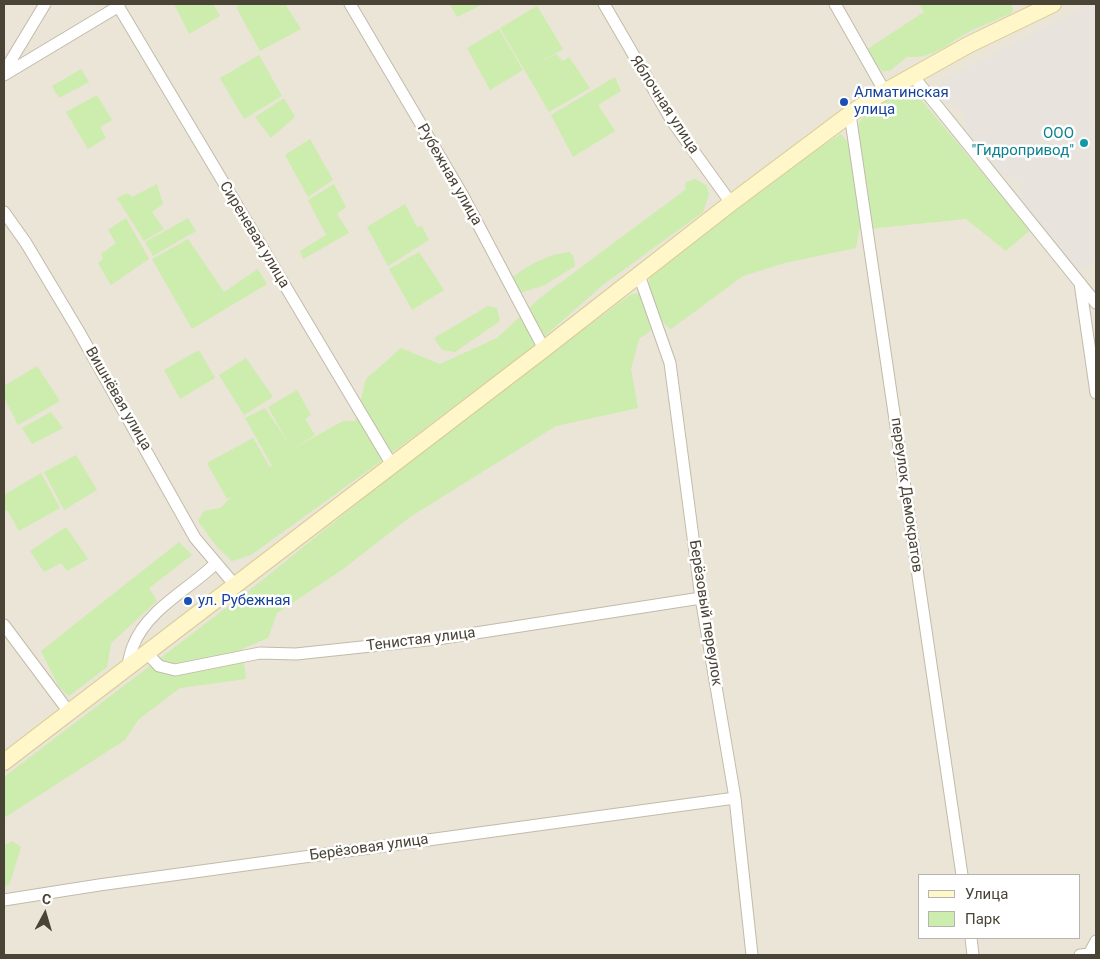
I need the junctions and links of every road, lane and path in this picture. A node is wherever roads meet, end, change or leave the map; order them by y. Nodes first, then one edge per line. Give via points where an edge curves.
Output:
1 (45, 4) edge
2 (350, 4) edge
3 (604, 4) edge
4 (835, 4) edge
5 (1053, 4) edge
6 (118, 5) edge
7 (4, 73) edge
8 (913, 76) junction
9 (885, 92) junction
10 (850, 114) junction
11 (731, 203) junction
12 (4, 212) edge
13 (638, 275) junction
14 (1080, 282) junction
15 (1096, 303) edge
16 (544, 349) junction
17 (1096, 393) edge
18 (392, 465) junction
19 (216, 563) junction
20 (234, 584) junction
21 (701, 598) junction
22 (4, 625) edge
23 (148, 653) junction
24 (128, 668) junction
25 (68, 712) junction
26 (4, 762) edge
27 (735, 798) junction
28 (962, 874) edge
29 (4, 900) edge
30 (971, 939) edge
31 (1096, 940) edge
32 (752, 955) edge
33 (973, 955) edge
34 (1080, 955) edge

1 - 7 street
2 - 16 street, Рубежная улица via 462,194
3 - 11 street, Яблочная улица via 672,121
4 - 9 street
5 - 8 street
6 - 7 street
6 - 18 street, Сиреневая улица
8 - 9 street
8 - 14 street
9 - 10 street
10 - 11 street
10 - 28 street, переулок Демократов
11 - 13 street
12 - 19 street, Вишнёвая улица via 78,330 195,538
13 - 16 street
13 - 21 street, Берёзовый переулок via 670,363
14 - 15 street
14 - 17 street
16 - 18 street
18 - 20 street
19 - 20 street, Вишнёвая улица
19 - 24 street via 141,631 133,645
20 - 23 street
21 - 23 street, Тенистая улица via 437,639 296,654 260,653 175,670 159,666
21 - 27 street, Берёзовый переулок
22 - 25 street
23 - 24 street
24 - 25 street
25 - 26 street
27 - 29 street, Берёзовая улица
27 - 32 street, Берёзовый переулок
30 - 33 street
31 - 34 street via 1089,954

